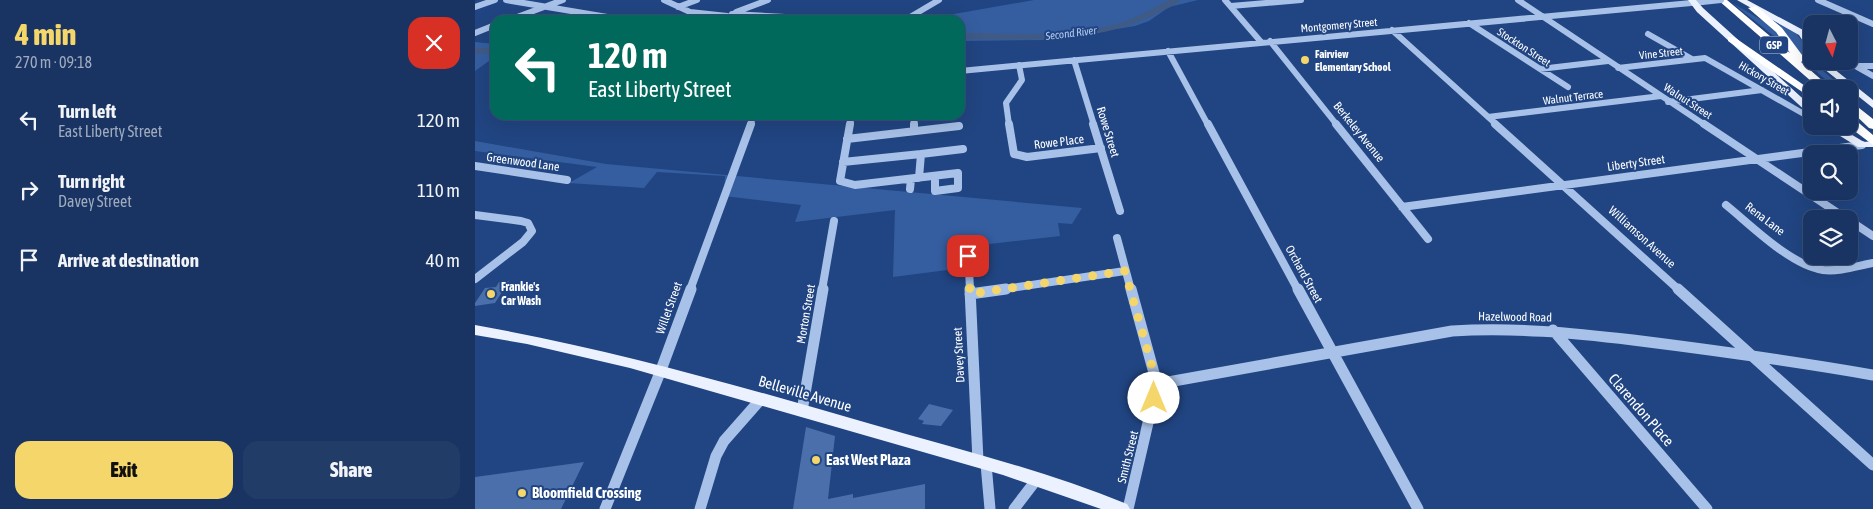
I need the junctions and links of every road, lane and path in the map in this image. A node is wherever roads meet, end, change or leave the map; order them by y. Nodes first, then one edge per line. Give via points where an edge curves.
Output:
1 (495, 0) edge
2 (505, 0) edge
3 (563, 0) edge
4 (664, 0) edge
5 (697, 0) edge
6 (768, 0) edge
7 (939, 0) edge
8 (1225, 0) edge
9 (1301, 0) edge
10 (1518, 0) edge
11 (1649, 0) edge
12 (1722, 0) edge
13 (1741, 0) edge
14 (1818, 0) edge
15 (1699, 1) edge
16 (546, 6) junction
17 (1231, 6) junction
18 (1661, 6) junction
19 (475, 7) edge
20 (678, 7) junction
21 (1753, 8) junction
22 (522, 15) edge
23 (597, 15) edge
24 (729, 15) joint
25 (914, 15) edge
26 (1541, 16) junction
27 (1469, 23) junction
28 (1873, 24) edge
29 (490, 27) edge
30 (1795, 29) junction
31 (1392, 30) junction
32 (475, 33) edge
33 (1648, 34) dead end
34 (1803, 34) edge
35 (1803, 35) edge
36 (1731, 38) junction
37 (1270, 41) junction
38 (1261, 42) junction
39 (1168, 51) junction
40 (1705, 58) joint
41 (1692, 59) junction
42 (1074, 60) junction
43 (1608, 61) junction
44 (1019, 65) junction
45 (1858, 66) edge
46 (1873, 66) edge
47 (1858, 67) edge
48 (1618, 68) junction
49 (1540, 69) junction
50 (965, 70) edge
51 (1829, 70) edge
52 (1873, 76) edge
53 (1816, 80) edge
54 (1823, 80) edge
55 (1803, 83) edge
56 (1568, 87) dead end
57 (1803, 89) edge
58 (1763, 90) junction
59 (1661, 96) junction
60 (1668, 102) junction
61 (1803, 104) edge
62 (1873, 105) edge
63 (1803, 113) edge
64 (1858, 113) edge
65 (1488, 117) junction
66 (752, 120) edge
67 (851, 120) edge
68 (915, 120) edge
69 (959, 126) dead end
70 (1873, 126) edge
71 (914, 131) junction
72 (1858, 131) edge
73 (1849, 135) edge
74 (847, 139) junction
75 (1869, 143) edge
76 (1101, 148) junction
77 (963, 149) dead end
78 (921, 154) junction
79 (1757, 159) junction
80 (843, 162) junction
81 (475, 166) edge
82 (935, 176) dead end
83 (915, 178) junction
84 (567, 180) dead end
85 (1564, 185) junction
86 (910, 189) dead end
87 (1726, 206) dead end
88 (1402, 207) junction
89 (1834, 210) edge
90 (1120, 211) dead end
91 (475, 215) edge
92 (834, 221) dead end
93 (1858, 226) edge
94 (1873, 236) edge
95 (1117, 238) dead end
96 (1428, 238) dead end
97 (968, 248) dead end
98 (1873, 263) edge
99 (1125, 271) junction
100 (475, 279) edge
101 (970, 294) junction
102 (475, 330) edge
103 (1553, 330) junction
104 (1332, 352) junction
105 (1750, 353) junction
106 (661, 370) junction
107 (1873, 375) edge
108 (1157, 384) junction
109 (761, 399) junction
110 (803, 410) junction
111 (982, 462) junction
112 (1873, 465) edge
113 (1037, 478) junction
114 (605, 509) edge
115 (700, 509) edge
116 (990, 509) edge
117 (1014, 509) edge
118 (1121, 509) edge
119 (1128, 509) edge
120 (1418, 509) edge
121 (1707, 509) edge

1 - 19 street
2 - 16 street
3 - 16 street
4 - 20 street
5 - 20 street
6 - 24 street
7 - 25 street
8 - 17 street
9 - 17 street
10 - 26 street, Walnut Street
11 - 18 street
12 - 15 street, Montgomery Street, bridge
12 - 53 highway, GSP
13 - 21 main road
14 - 28 street
15 - 18 street, Montgomery Street
15 - 36 main road
15 - 55 highway, GSP
16 - 22 street
16 - 23 street
17 - 38 street
18 - 26 street, Montgomery Street
20 - 24 street via 697,14
21 - 30 main road
21 - 54 highway via 1779,30 1799,58
26 - 27 street, Montgomery Street
26 - 43 street, Walnut Street
27 - 31 street, Montgomery Street
27 - 49 street, Stockton Street
29 - 32 street
30 - 34 street
30 - 35 main road
31 - 37 street, Montgomery Street
31 - 65 street, Williamson Avenue
33 - 41 street
36 - 57 highway
36 - 61 main road
37 - 38 street, Montgomery Street
37 - 88 street, Berkeley Avenue
38 - 39 street, Montgomery Street
39 - 42 street, Montgomery Street
39 - 104 street, Orchard Street
40 - 41 street, Vine Street
40 - 58 street, Hickory Street
41 - 48 street, Vine Street
42 - 44 street, Montgomery Street
42 - 76 street, Rowe Street
43 - 48 street, Walnut Street
43 - 49 street
44 - 50 street, Montgomery Street
44 - 76 street, Rowe Place via 1022,80 1006,103 1014,154
45 - 46 street
47 - 52 street
48 - 59 street, Walnut Street
49 - 56 street, Stockton Street
51 - 62 main road
58 - 60 street
58 - 63 street, Hickory Street
59 - 60 street, Walnut Street
59 - 65 street, Walnut Terrace
60 - 79 street, Walnut Street
64 - 70 highway
65 - 85 street, Williamson Avenue
66 - 106 street, Willet Street
67 - 74 street
68 - 71 street
69 - 71 street
71 - 74 street
72 - 75 highway
73 - 75 main road
74 - 80 street
75 - 79 street, Liberty Street
76 - 90 street, Rowe Street
77 - 78 street
78 - 80 street
78 - 83 street
79 - 85 street, Liberty Street
79 - 89 street, Walnut Street
80 - 83 street via 840,181 855,185
81 - 84 street, Greenwood Lane
82 - 83 street
83 - 86 street
85 - 88 street, Liberty Street
85 - 105 street, Williamson Avenue
87 - 98 street, Rena Lane via 1806,265 1832,270
88 - 96 street, Berkeley Avenue
91 - 100 street via 521,221 528,223 532,231 523,242
92 - 110 street, Morton Street
93 - 94 street, Walnut Street
95 - 99 street, Smith Street
97 - 101 street, Davey Street
99 - 101 street
99 - 108 street, Smith Street
101 - 111 street, Davey Street
102 - 106 main road, Belleville Avenue
103 - 104 street, Hazelwood Road via 1477,328
103 - 105 street, Hazelwood Road
103 - 121 street, Clarendon Place
104 - 108 street, Hazelwood Road
104 - 120 street, Orchard Street
105 - 107 street, Hazelwood Road
105 - 112 street, Williamson Avenue
106 - 109 main road, Belleville Avenue
106 - 114 street, Willet Street
108 - 119 street, Smith Street
109 - 110 main road, Belleville Avenue
109 - 115 street via 724,441 712,467
110 - 111 main road, Belleville Avenue
111 - 113 main road, Belleville Avenue
111 - 116 street, Davey Street
113 - 117 street
113 - 118 main road, Belleville Avenue

